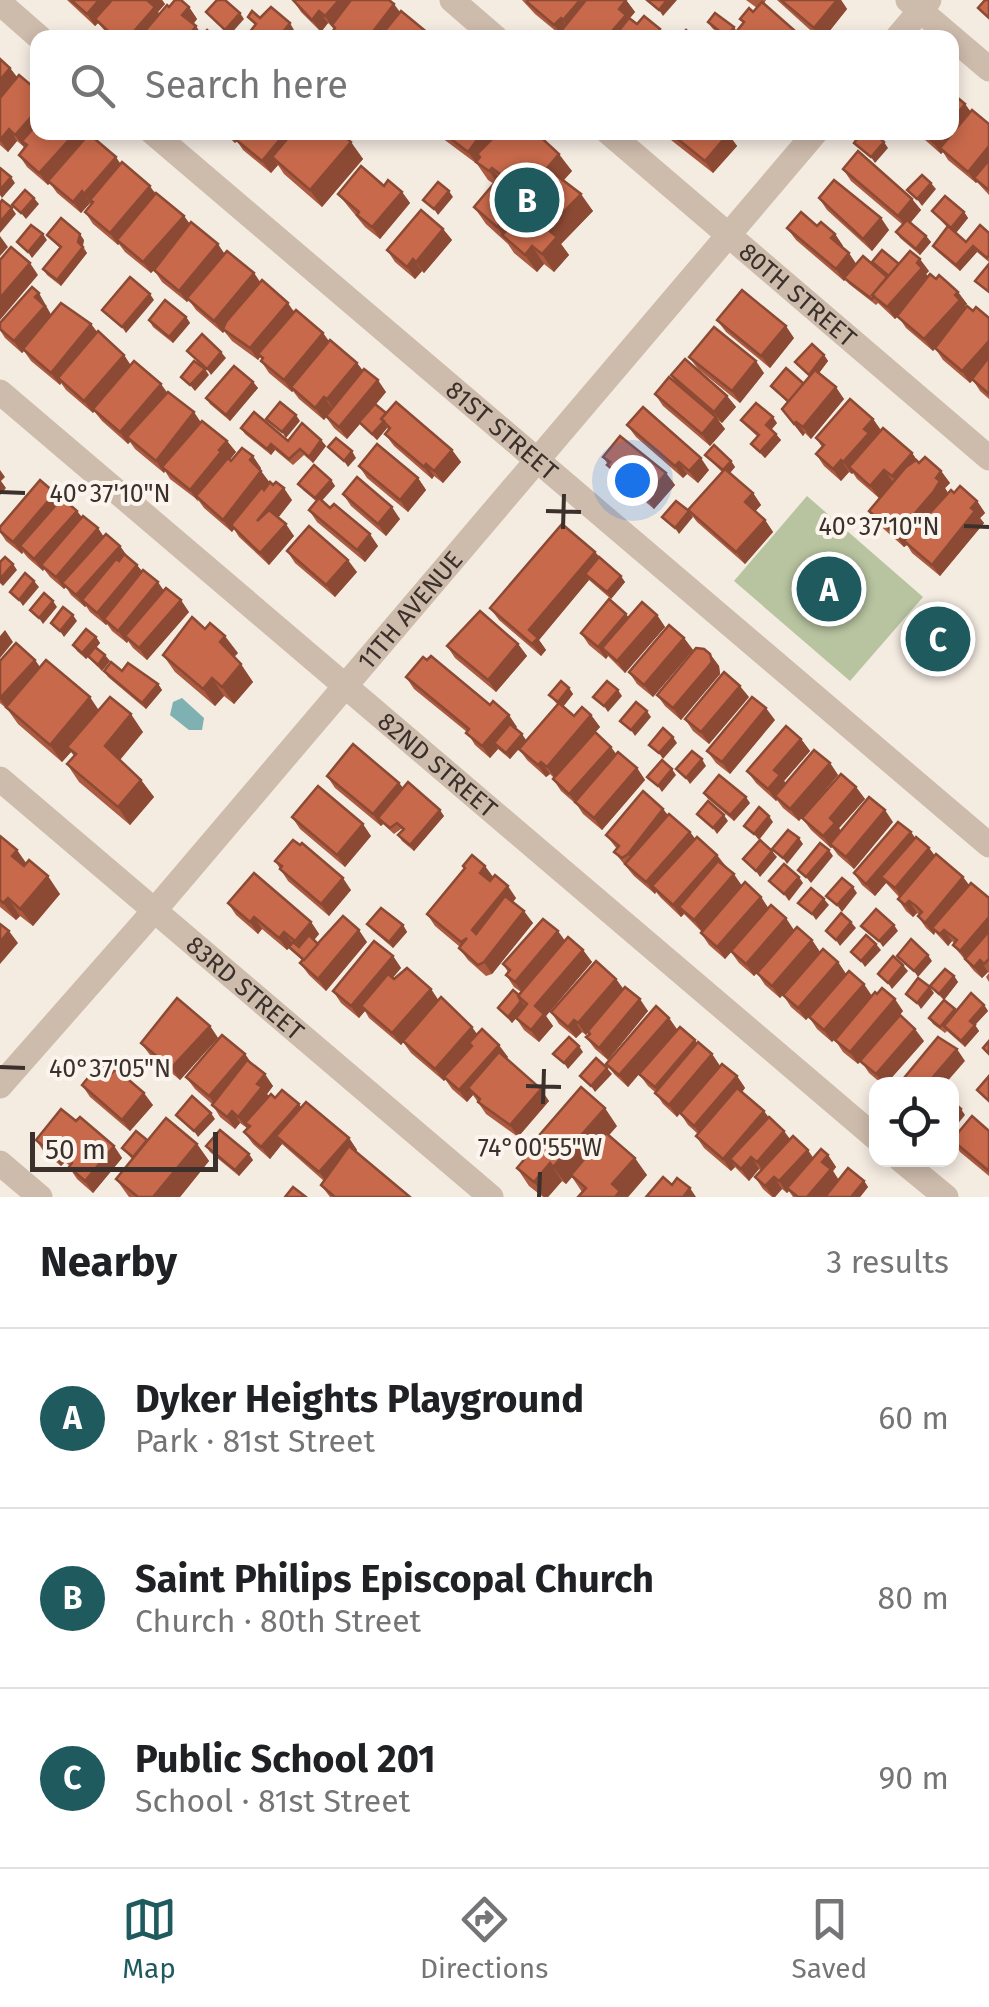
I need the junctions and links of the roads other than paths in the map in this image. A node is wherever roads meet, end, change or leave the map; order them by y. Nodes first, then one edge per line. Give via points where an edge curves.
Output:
1 (452, 0) edge
2 (0, 3) edge
3 (919, 3) edge
4 (31, 30) edge
5 (487, 30) edge
6 (902, 30) edge
7 (948, 30) edge
8 (959, 41) edge
9 (989, 69) edge
10 (161, 140) edge
11 (617, 140) edge
12 (809, 140) edge
13 (729, 236) junction
14 (0, 392) edge
15 (989, 458) edge
16 (537, 461) junction
17 (345, 686) junction
18 (0, 780) edge
19 (989, 845) edge
20 (154, 911) junction
21 (0, 1086) edge
22 (869, 1132) edge
23 (0, 1162) edge
24 (910, 1167) edge
25 (40, 1197) edge
26 (491, 1197) edge
27 (946, 1197) edge

1 - 5 street
2 - 4 street
3 - 6 street
3 - 7 street
8 - 9 street
10 - 16 street, 81ST STREET
11 - 13 street, 80TH STREET
12 - 13 street, 11TH AVENUE
13 - 15 street, 80TH STREET
13 - 16 street, 11TH AVENUE
14 - 17 street, 82ND STREET
16 - 17 street, 11TH AVENUE
16 - 19 street, 81ST STREET
17 - 20 street, 11TH AVENUE
17 - 22 street, 82ND STREET
18 - 20 street, 83RD STREET
20 - 21 street, 11TH AVENUE
20 - 26 street, 83RD STREET
23 - 25 street
24 - 27 street

